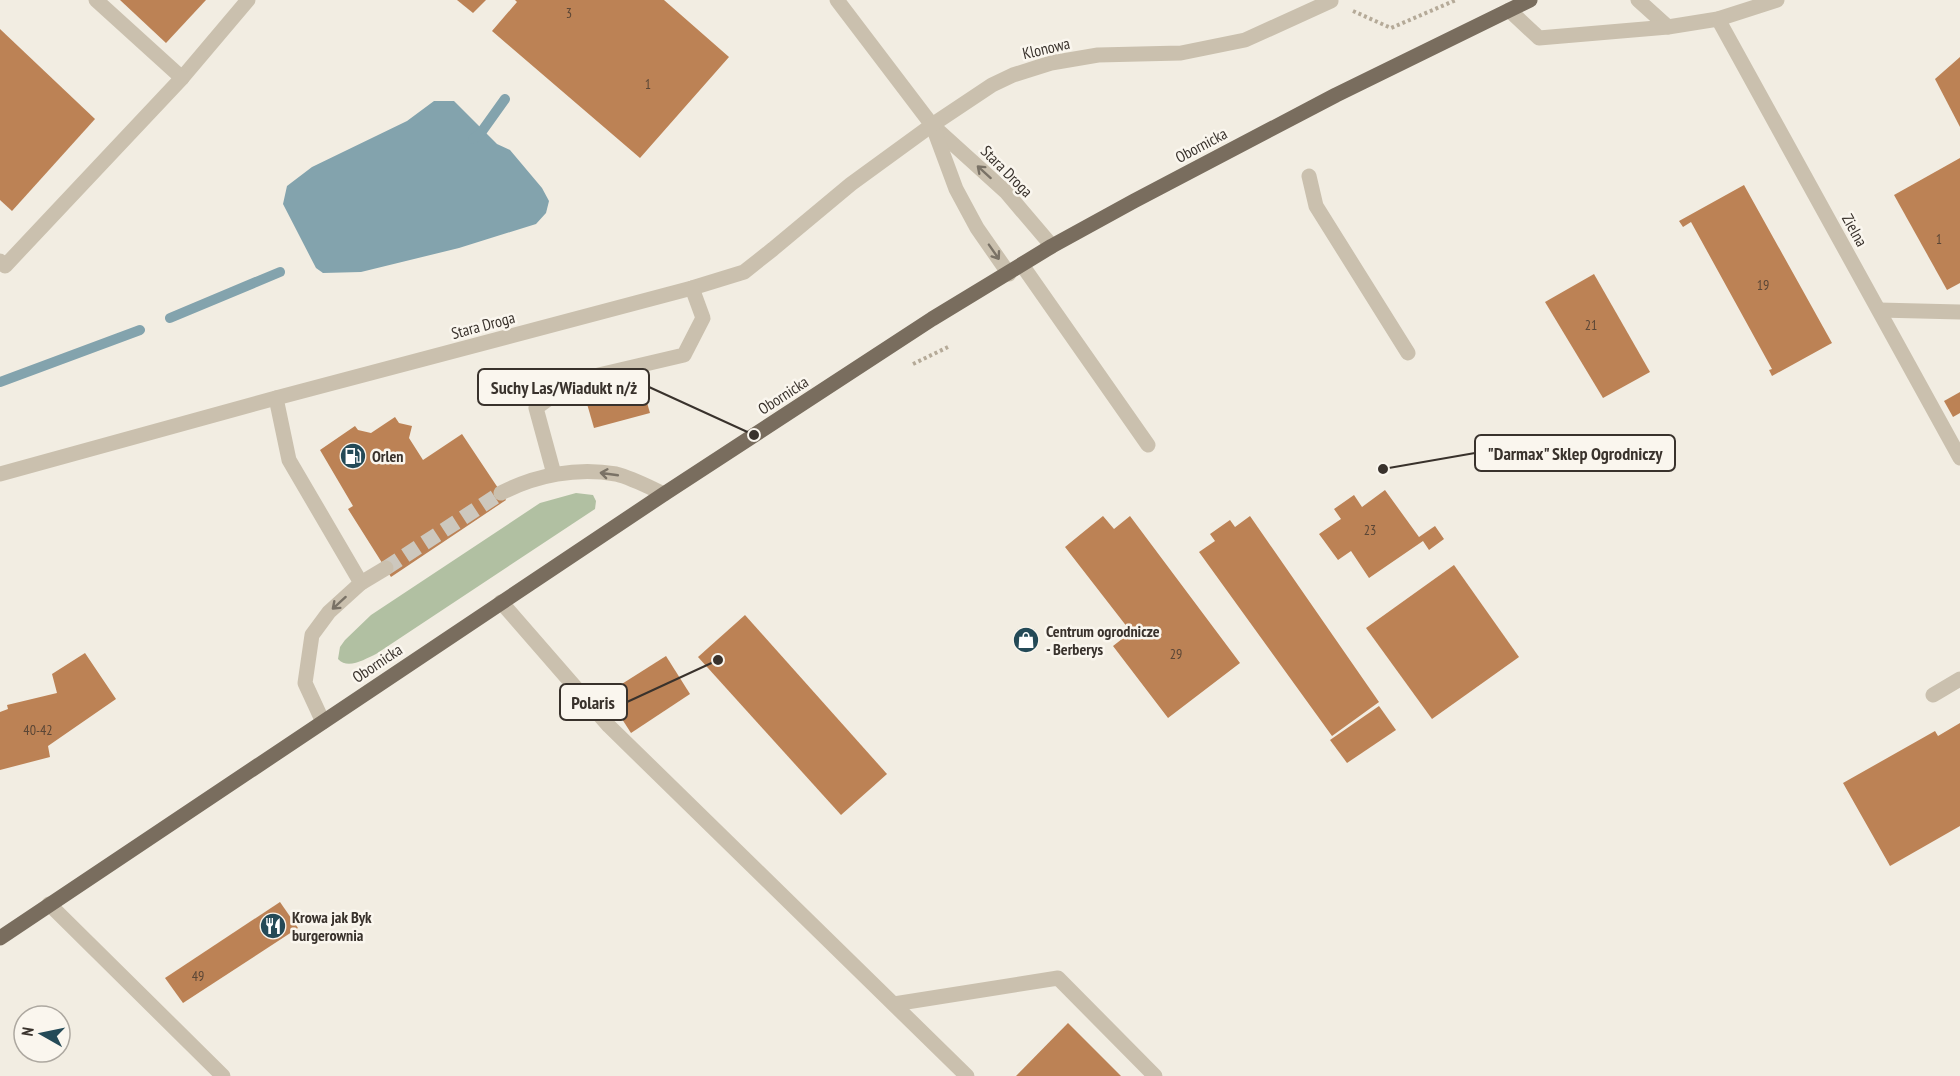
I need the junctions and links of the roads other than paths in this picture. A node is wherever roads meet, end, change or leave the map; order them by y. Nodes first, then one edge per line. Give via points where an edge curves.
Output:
1 (96, 0) edge
2 (248, 0) edge
3 (837, 0) edge
4 (1530, 0) edge
5 (1638, 0) edge
6 (1777, 0) edge
7 (1331, 1) edge
8 (1509, 10) junction
9 (1718, 19) junction
10 (1668, 27) junction
11 (182, 78) junction
12 (932, 125) junction
13 (1309, 176) dead end
14 (1052, 246) junction
15 (0, 261) edge
16 (1022, 266) junction
17 (1009, 274) junction
18 (692, 288) junction
19 (1879, 310) junction
20 (1960, 312) edge
21 (1408, 354) dead end
22 (276, 398) junction
23 (1148, 445) dead end
24 (1960, 458) edge
25 (0, 474) edge
26 (554, 474) junction
27 (501, 493) tunnel mouth
28 (664, 494) junction
29 (386, 568) tunnel mouth
30 (361, 583) junction
31 (501, 602) junction
32 (1960, 679) edge
33 (1933, 694) dead end
34 (323, 722) junction
35 (49, 904) junction
36 (0, 938) edge
37 (894, 1004) junction
38 (223, 1076) edge
39 (967, 1076) edge
40 (1155, 1076) edge

1 - 11 street
2 - 11 street
3 - 12 street
4 - 8 main road, Obornicka
5 - 10 street
6 - 9 street
7 - 12 street, Klonowa via 1245,40 1181,53 1098,56 1051,63 992,85
8 - 10 street via 1539,38
8 - 14 main road, Obornicka via 1336,95
9 - 10 street
9 - 19 street, Zielna
11 - 15 street via 5,266
14 -> 12 street, Stara Droga via 1006,192
12 -> 17 street via 956,189
12 - 18 street, Stara Droga via 851,184 744,272
13 - 21 street via 1316,206
14 - 16 main road, Obornicka
16 - 17 main road, Obornicka
16 - 23 street
17 - 28 main road, Obornicka via 932,319
18 - 22 street, Stara Droga
18 - 26 street via 703,318 684,355 573,381 536,408
19 - 20 street
19 - 24 street, Zielna
22 - 25 street, Stara Droga
22 - 30 street via 289,460
26 - 27 street via 522,482
28 -> 26 street via 617,475 583,471
28 - 31 main road, Obornicka
29 - 30 street
30 -> 34 street via 312,634 305,683
31 - 34 main road, Obornicka
31 - 37 street via 609,726
32 - 33 street
34 - 35 main road, Obornicka
35 - 36 main road, Obornicka
35 - 38 street
37 - 39 street
37 - 40 street via 1058,978

